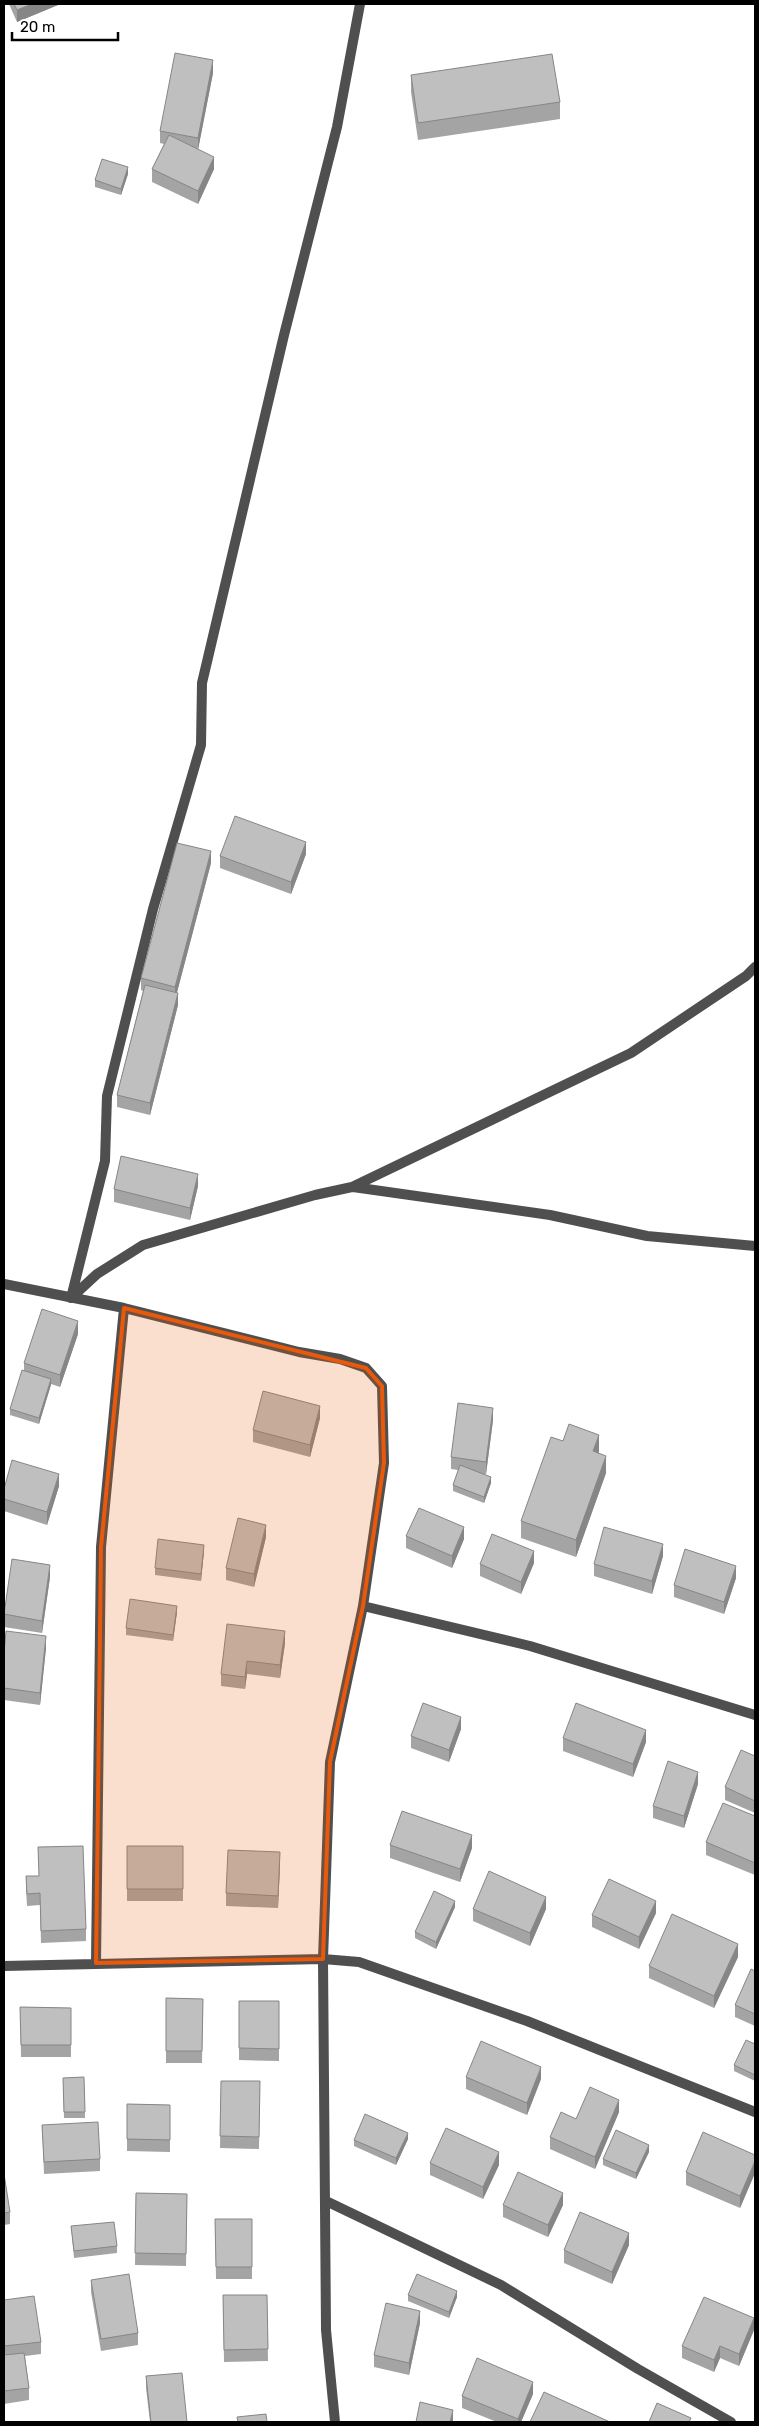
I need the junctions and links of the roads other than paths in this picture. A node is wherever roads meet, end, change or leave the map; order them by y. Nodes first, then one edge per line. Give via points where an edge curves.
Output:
1 (360, 4) edge
2 (755, 967) edge
3 (352, 1187) junction
4 (755, 1246) edge
5 (4, 1284) edge
6 (71, 1298) junction
7 (124, 1308) junction
8 (362, 1606) junction
9 (755, 1715) edge
10 (323, 1959) junction
11 (96, 1963) junction
12 (4, 1966) edge
13 (755, 2112) edge
14 (326, 2200) junction
15 (335, 2422) edge
16 (731, 2422) edge

1 - 6 street via 337,126 202,682 201,746 153,909 107,1096 105,1161
2 - 3 street via 631,1053
3 - 4 street via 550,1215 647,1236
3 - 6 street via 143,1245 97,1274
5 - 6 street
6 - 7 street
7 - 8 street via 299,1352 340,1359 366,1368 382,1386 384,1463
7 - 11 street via 101,1547
8 - 9 street via 530,1646
8 - 10 street via 330,1762
10 - 11 street
10 - 13 street via 359,1962 527,2020
10 - 14 street
11 - 12 street
14 - 15 street via 326,2330
14 - 16 street via 501,2285

